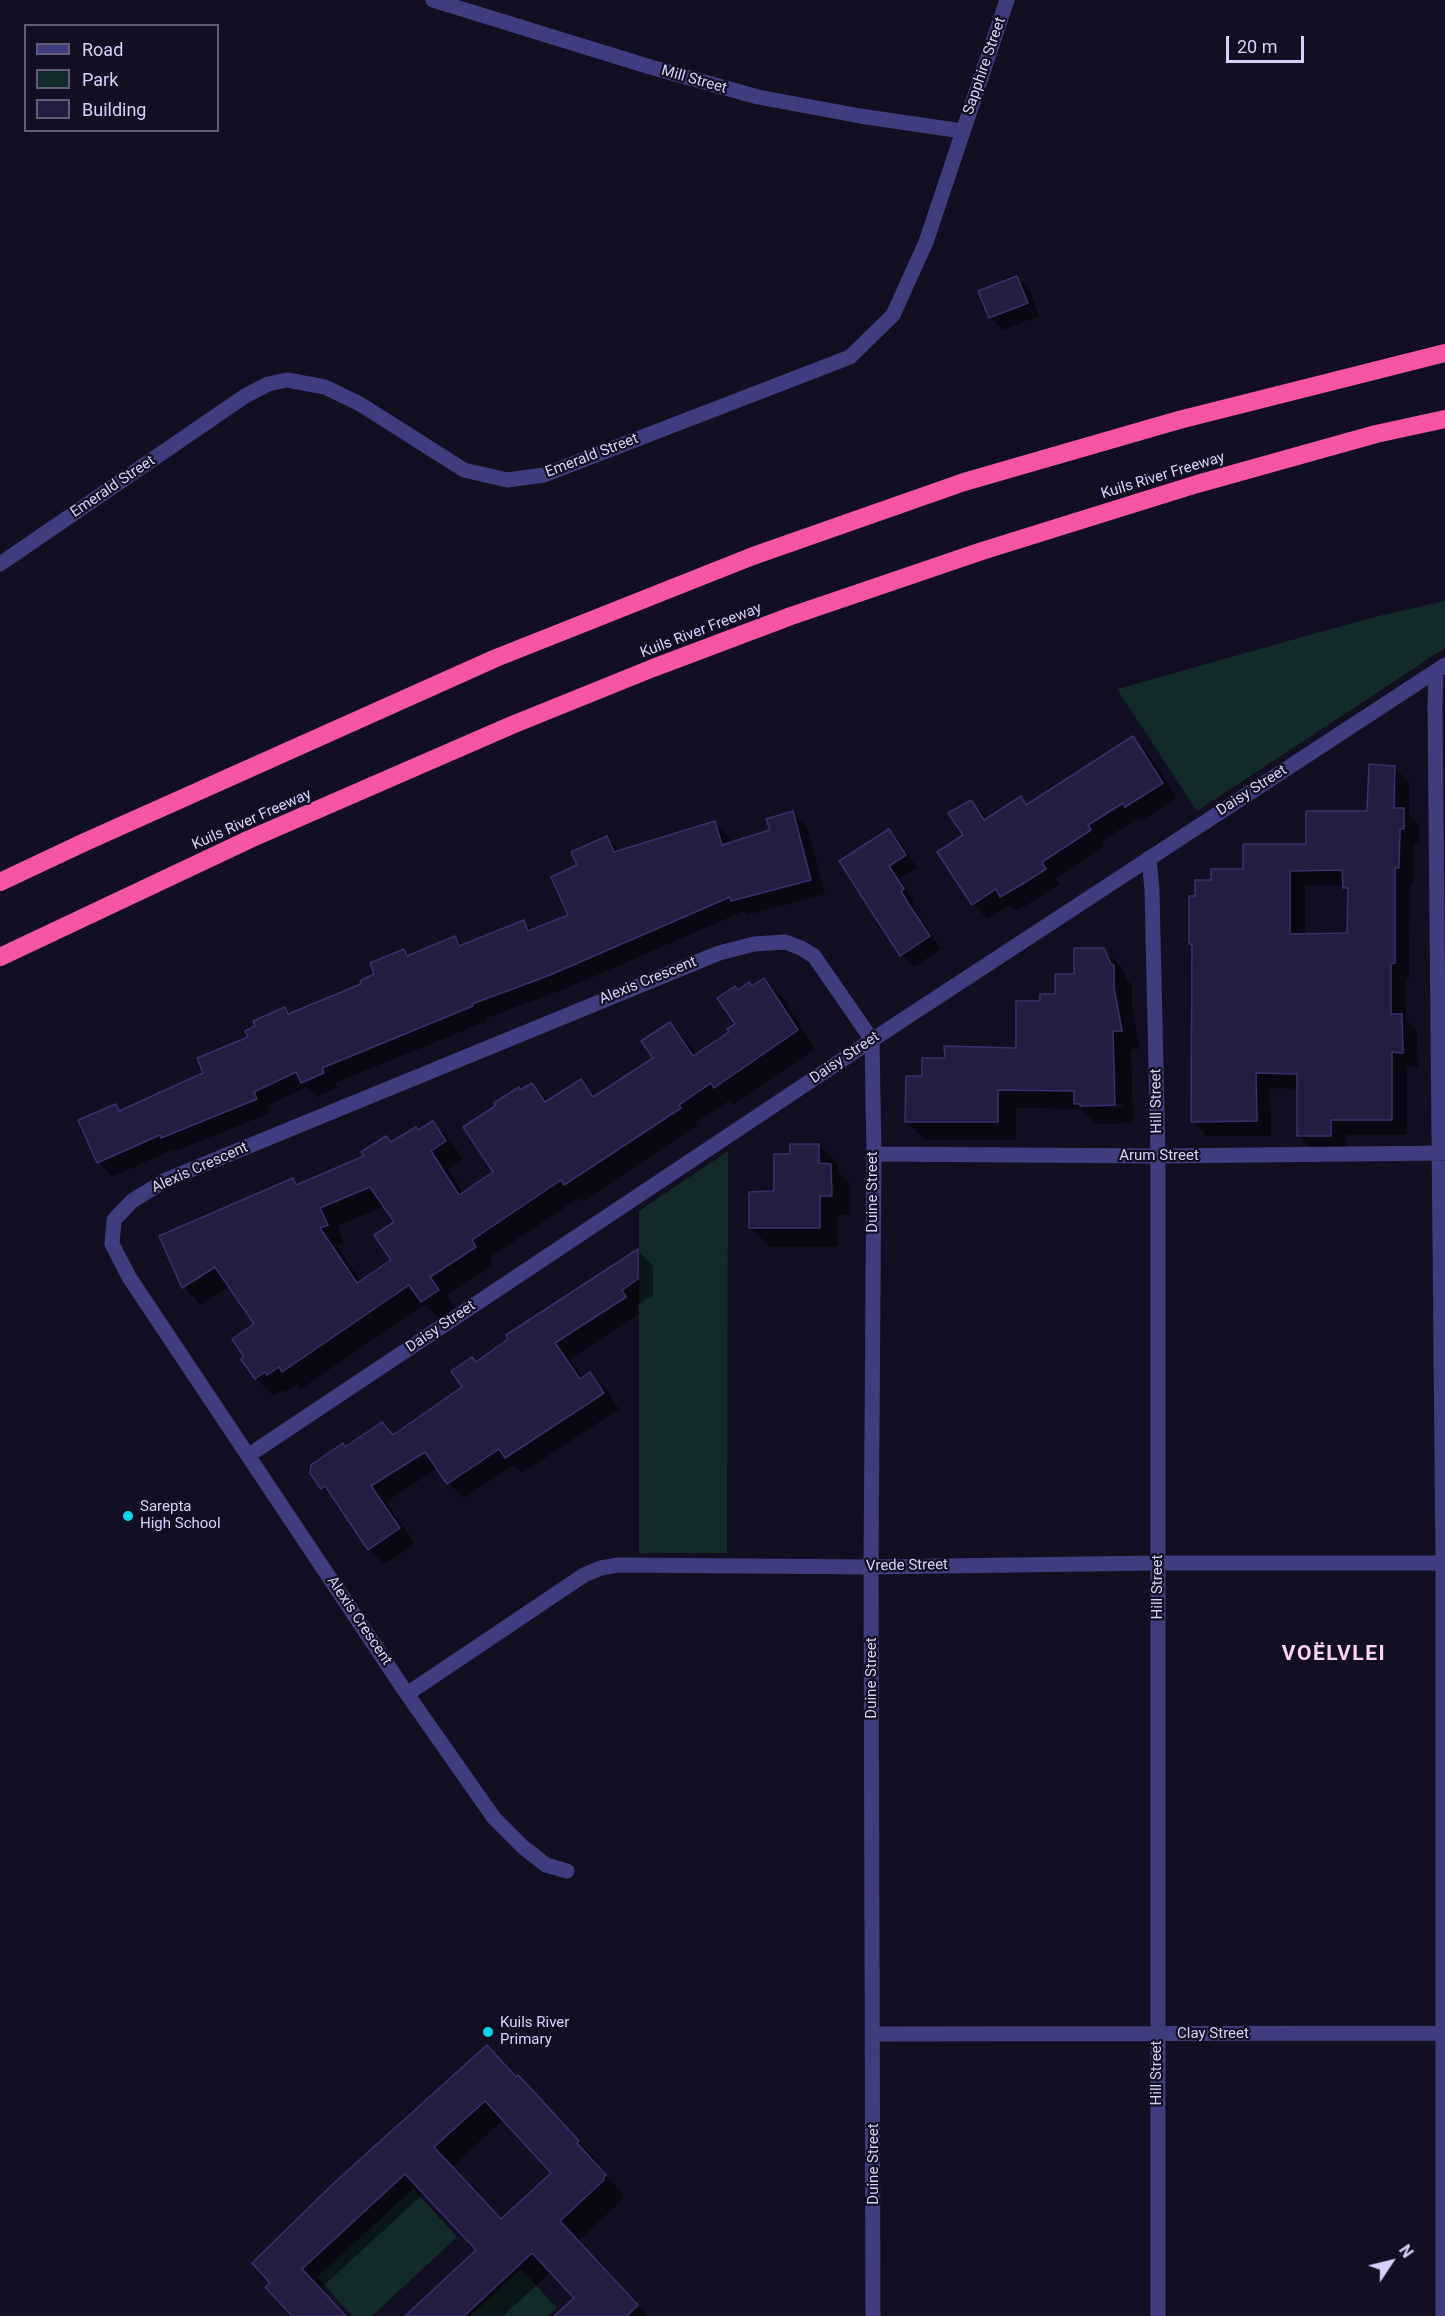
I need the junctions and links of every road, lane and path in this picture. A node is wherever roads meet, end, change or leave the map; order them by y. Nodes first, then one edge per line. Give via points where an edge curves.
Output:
1 (433, 0) edge
2 (1007, 0) edge
3 (962, 131) junction
4 (1445, 353) edge
5 (1445, 419) edge
6 (0, 564) edge
7 (1440, 668) edge
8 (1149, 858) junction
9 (0, 882) edge
10 (0, 957) edge
11 (872, 1040) junction
12 (1443, 1153) edge
13 (874, 1154) junction
14 (1158, 1156) junction
15 (249, 1455) junction
16 (1158, 1563) junction
17 (1444, 1563) edge
18 (871, 1567) junction
19 (407, 1694) junction
20 (567, 1871) dead end
21 (1444, 2033) edge
22 (874, 2034) junction
23 (1157, 2034) junction
24 (873, 2316) edge
25 (1158, 2316) edge
26 (1443, 2316) edge

1 - 3 street, Mill Street via 747,94
2 - 3 street, Sapphire Street
3 - 6 street, Emerald Street via 926,242 893,315 850,357 544,475 507,480 464,470 360,404 325,387 287,380 268,384
4 - 9 highway via 1179,420 964,482 753,556 496,658
5 - 10 highway, Kuils River Freeway via 1197,484 780,620 501,729 250,839
7 - 8 street, Daisy Street
7 - 12 street via 1435,707
8 - 11 street, Daisy Street
8 - 14 street, Hill Street
11 - 13 street, Duine Street
11 - 15 street, Daisy Street
11 - 15 street, Alexis Crescent via 814,956 785,942 754,944 719,953 625,990 166,1180 132,1201 114,1220 112,1244 129,1277
12 - 14 street, Arum Street
12 - 17 street
13 - 14 street, Arum Street
13 - 18 street, Duine Street
14 - 16 street, Hill Street
15 - 19 street, Alexis Crescent
16 - 17 street, Vrede Street
16 - 18 street, Vrede Street
16 - 23 street, Hill Street
17 - 21 street
18 - 19 street, Vrede Street via 601,1568 584,1575
18 - 22 street, Duine Street
19 - 20 street, Alexis Crescent via 494,1818 546,1865
21 - 23 street, Clay Street
21 - 26 street
22 - 23 street, Clay Street
22 - 24 street, Duine Street
23 - 25 street, Hill Street

